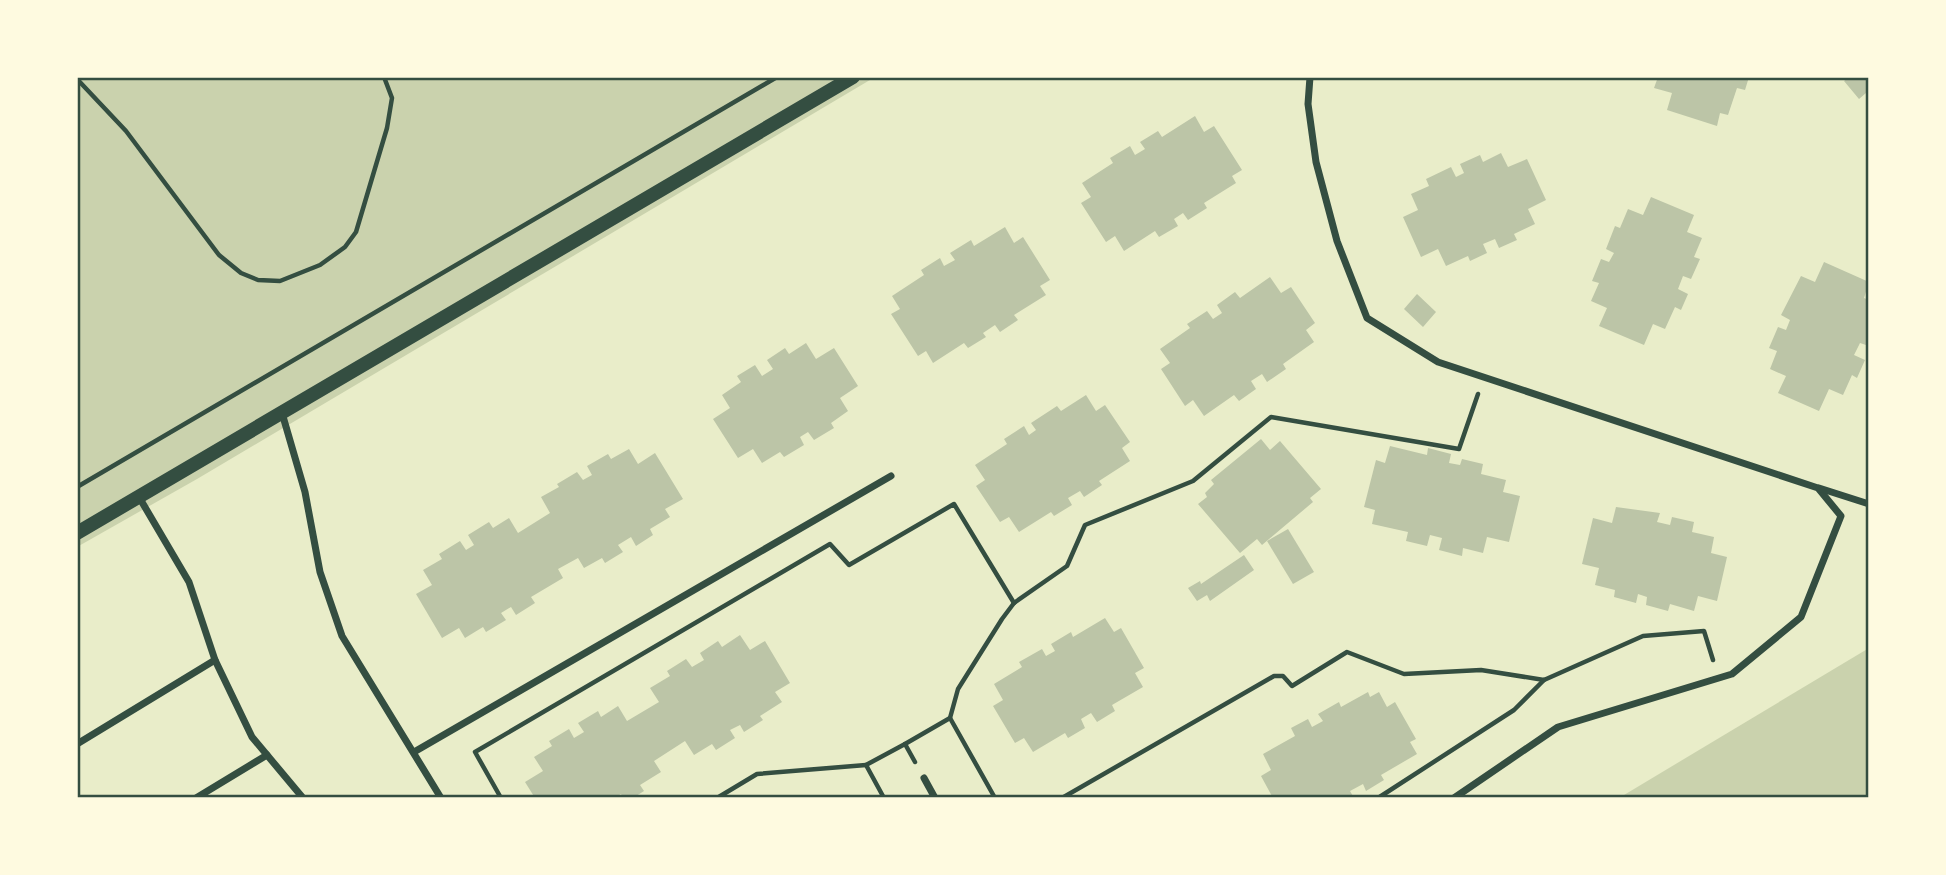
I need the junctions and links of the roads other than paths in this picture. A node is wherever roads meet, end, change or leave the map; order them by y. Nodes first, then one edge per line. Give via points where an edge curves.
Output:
1 (1310, 77) edge
2 (848, 78) edge
3 (282, 413) junction
4 (891, 476) dead end
5 (1818, 488) junction
6 (139, 497) junction
7 (1869, 504) edge
8 (77, 533) edge
9 (215, 660) junction
10 (77, 744) edge
11 (414, 752) junction
12 (267, 755) junction
13 (924, 778) road end
14 (196, 798) edge
15 (303, 798) edge
16 (441, 798) edge
17 (935, 798) edge
18 (1454, 798) edge

1 - 5 street via 1308,104 1316,162 1337,241 1367,318 1438,362
2 - 3 main road
3 - 6 main road
3 - 11 street via 320,572 342,636
4 - 11 street
5 - 7 street
5 - 18 street via 1841,516 1801,617 1732,674 1558,727
6 - 8 main road
6 - 9 street via 189,582
9 - 10 street
9 - 12 street via 252,737
11 - 16 street
12 - 14 street
12 - 15 street
13 - 17 street

